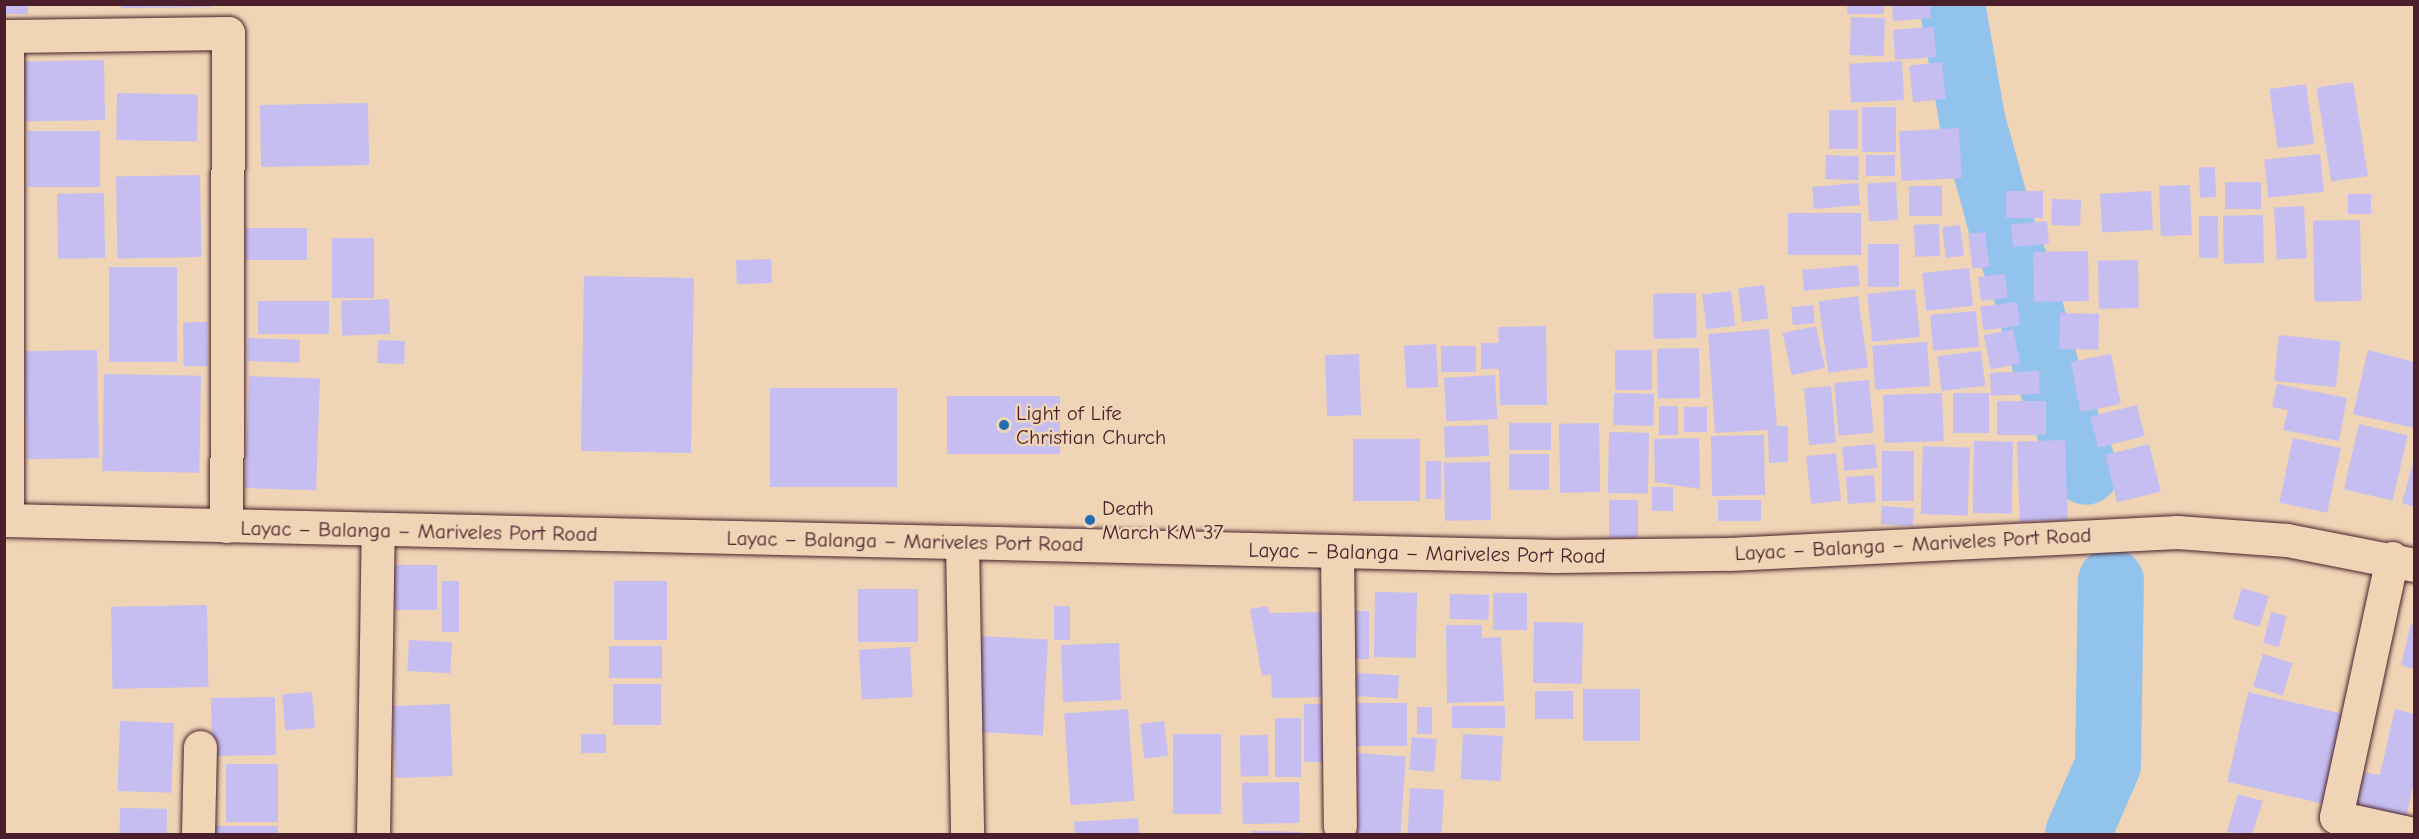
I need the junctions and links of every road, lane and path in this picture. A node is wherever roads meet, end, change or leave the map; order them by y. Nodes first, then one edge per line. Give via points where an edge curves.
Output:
1 (6, 520) edge
2 (226, 526) junction
3 (378, 531) junction
4 (962, 542) junction
5 (1337, 552) junction
6 (2403, 562) edge
7 (200, 747) dead end
8 (1340, 826) dead end
9 (198, 834) edge
10 (373, 834) edge
11 (967, 834) edge
12 (2415, 834) edge

1 - 2 street, Layac – Balanga – Mariveles Port Road
1 - 2 street via 7,36 228,33
2 - 3 street, Layac – Balanga – Mariveles Port Road
3 - 4 street, Layac – Balanga – Mariveles Port Road
3 - 10 street
4 - 5 street, Layac – Balanga – Mariveles Port Road
4 - 11 street
5 - 6 street, Layac – Balanga – Mariveles Port Road via 1729,554 2177,532 2286,540
5 - 8 street
6 - 12 street via 2336,818
7 - 9 street

